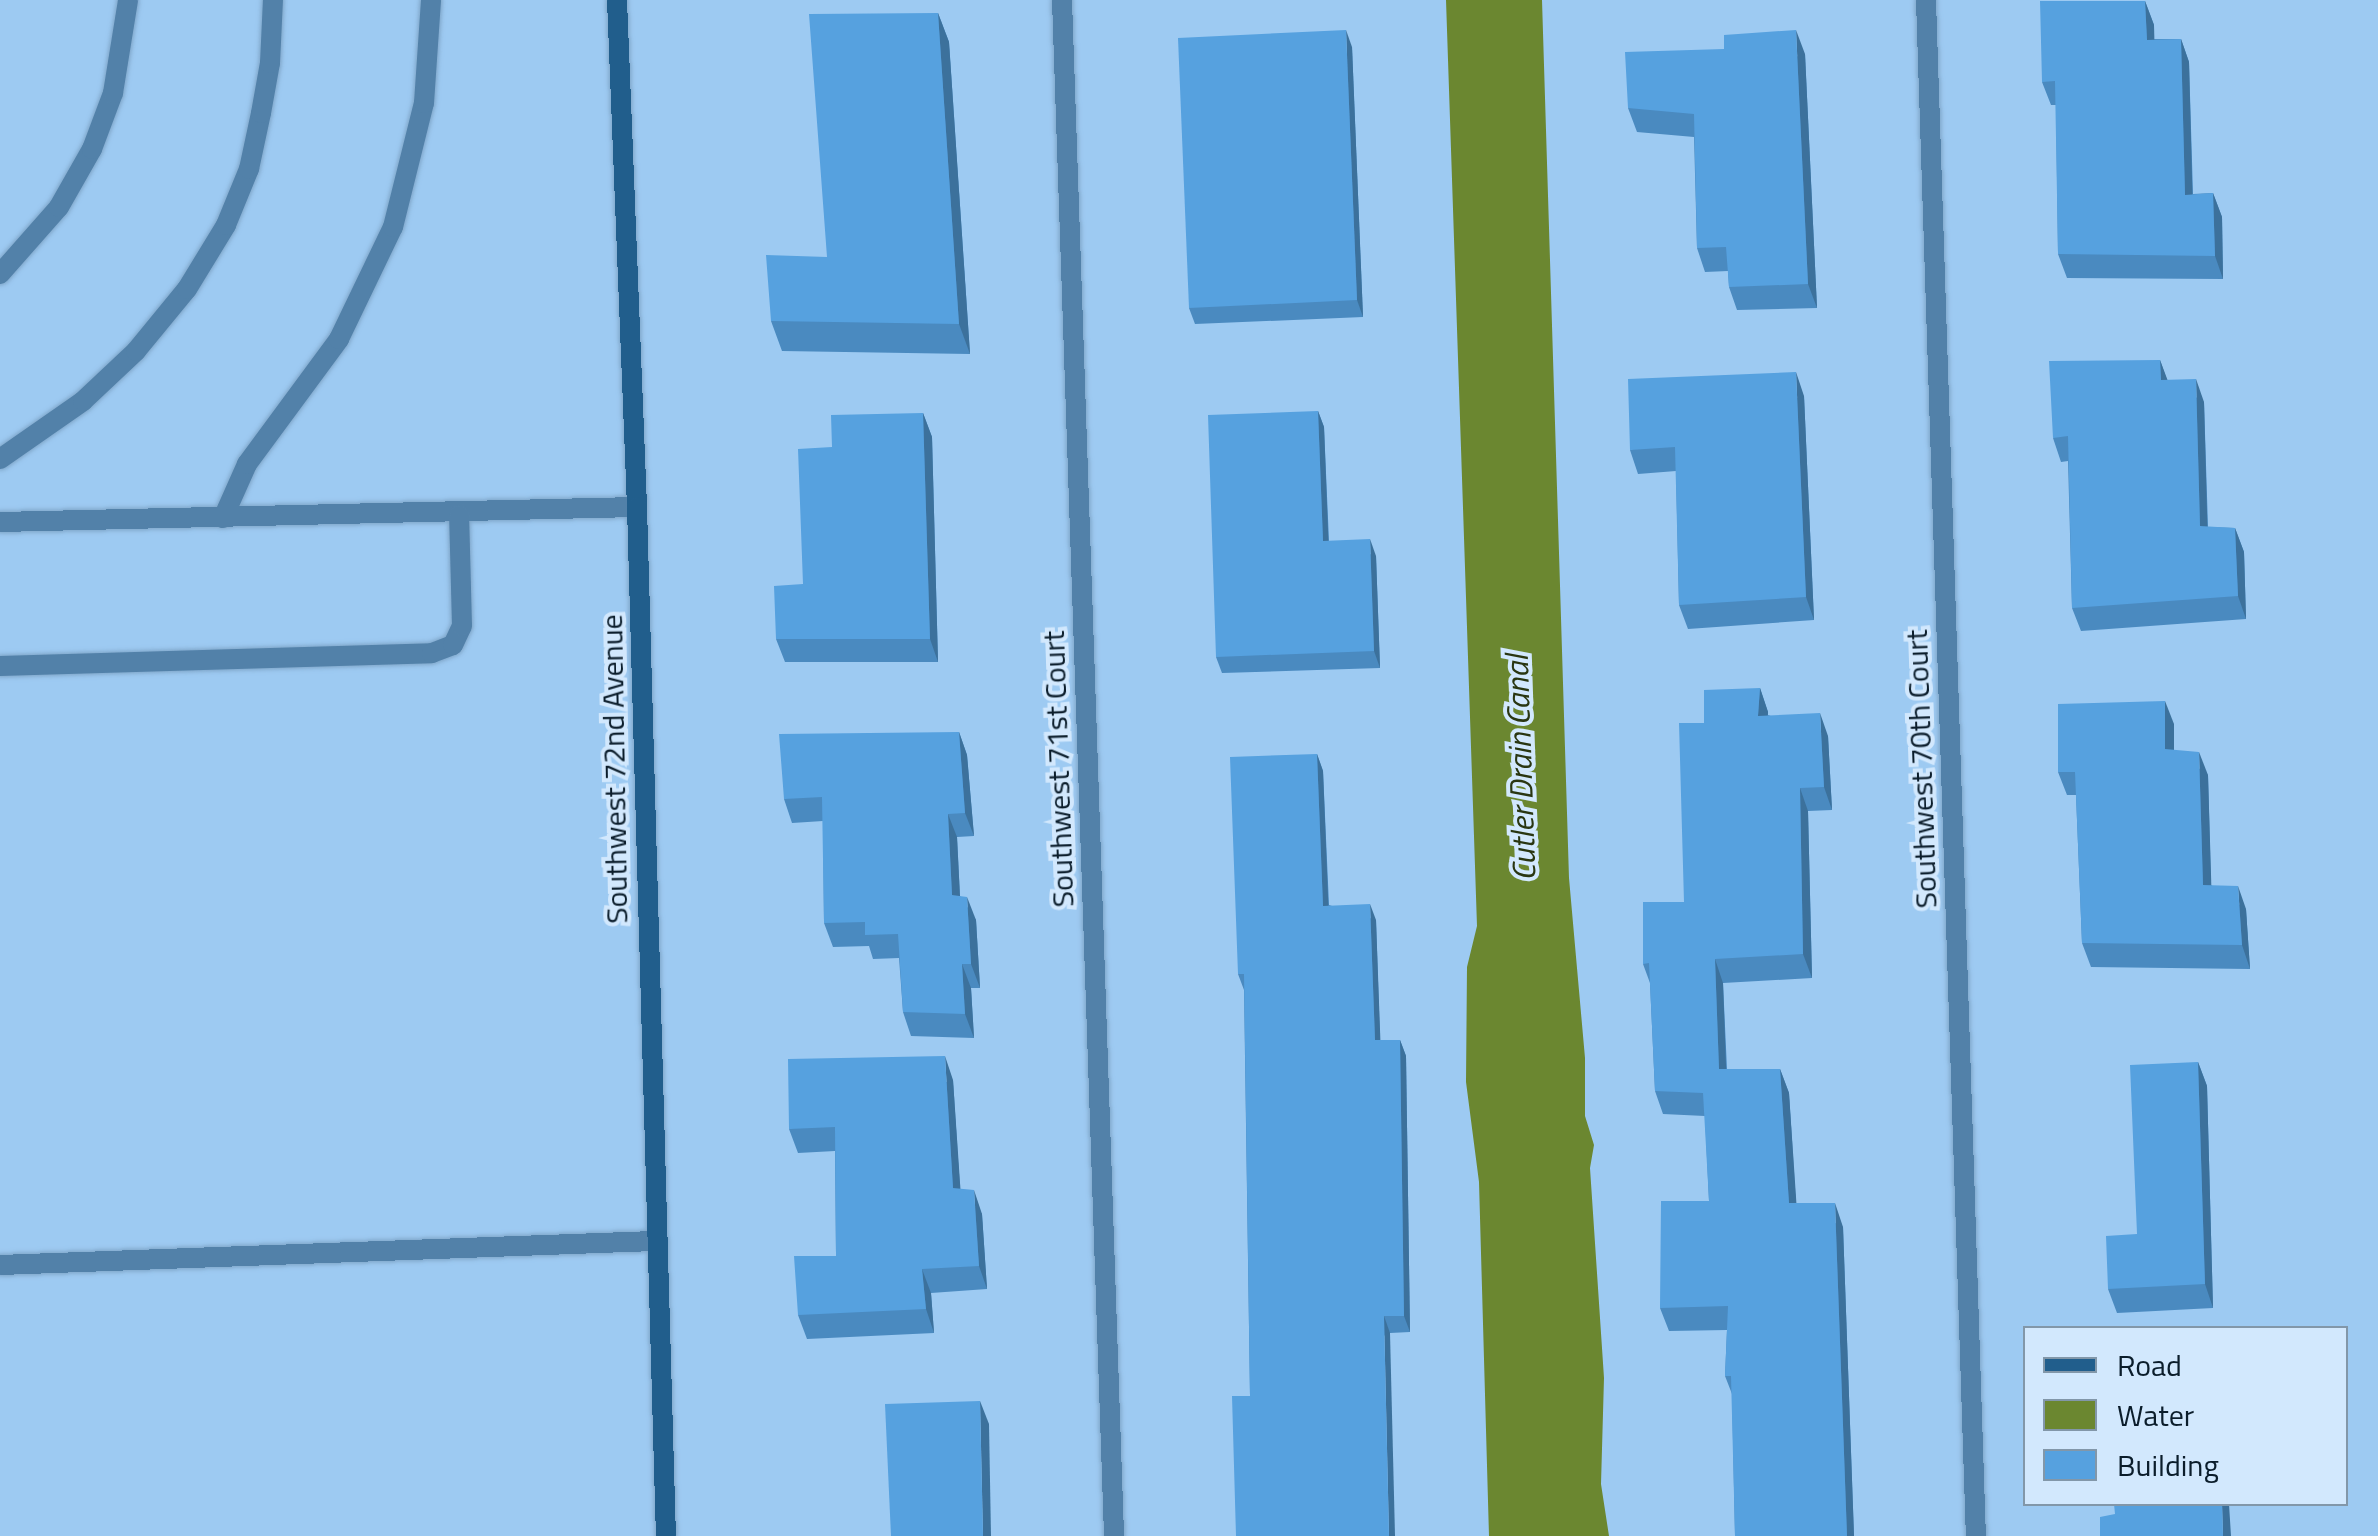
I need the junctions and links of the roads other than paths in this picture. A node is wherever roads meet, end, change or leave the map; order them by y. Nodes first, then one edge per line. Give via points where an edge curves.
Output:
1 (128, 0) edge
2 (274, 0) edge
3 (431, 0) edge
4 (617, 0) edge
5 (1062, 0) edge
6 (1926, 0) edge
7 (0, 274) edge
8 (0, 459) edge
9 (637, 507) junction
10 (459, 514) junction
11 (223, 518) junction
12 (0, 522) edge
13 (0, 666) edge
14 (656, 1241) junction
15 (0, 1265) edge
16 (666, 1536) edge
17 (1114, 1536) edge
18 (1976, 1536) edge

1 - 7 street via 113,92 92,149 58,208
2 - 8 street via 261,112 226,225 188,288 136,350 83,401
3 - 11 street via 424,104 393,226 340,339 247,464
4 - 9 street, Southwest 72nd Avenue
5 - 17 street, Southwest 71st Court
6 - 18 street, Southwest 70th Court
9 - 10 street
9 - 14 street, Southwest 72nd Avenue
10 - 11 street
10 - 13 street via 462,626 454,645 432,653
11 - 12 street
14 - 15 street
14 - 16 street, Southwest 72nd Avenue

